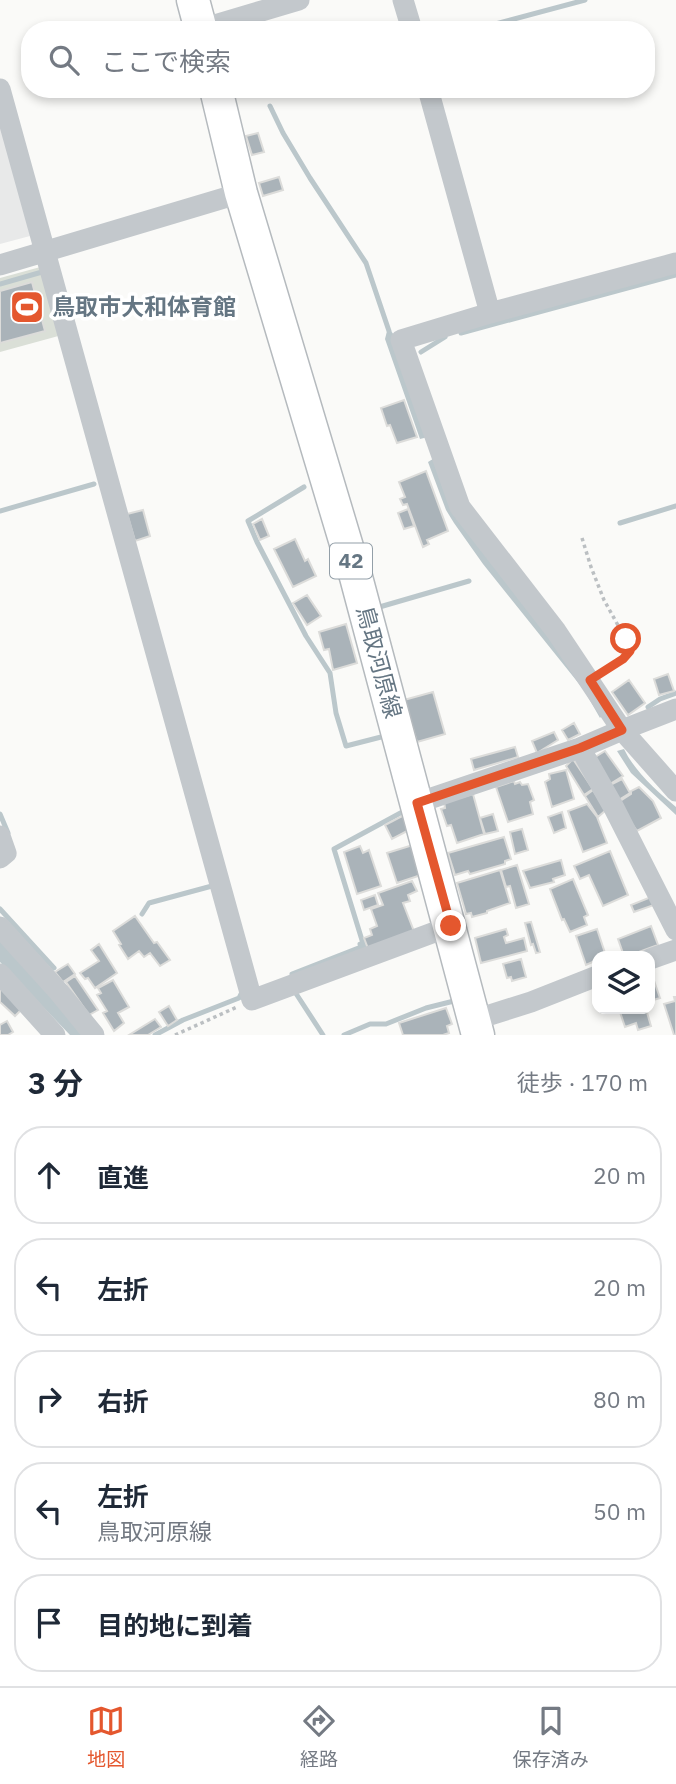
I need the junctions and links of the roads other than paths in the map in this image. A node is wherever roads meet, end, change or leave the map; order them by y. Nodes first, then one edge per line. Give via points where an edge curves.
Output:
1 (192, 0) edge
2 (299, 0) edge
3 (403, 0) edge
4 (198, 21) edge
5 (230, 21) edge
6 (409, 21) edge
7 (0, 89) edge
8 (218, 98) edge
9 (430, 98) edge
10 (240, 193) junction
11 (44, 253) junction
12 (676, 263) edge
13 (0, 265) edge
14 (490, 313) junction
15 (676, 709) edge
16 (622, 730) junction
17 (580, 748) junction
18 (676, 791) edge
19 (417, 803) junction
20 (0, 836) edge
21 (0, 858) edge
22 (451, 926) junction
23 (0, 927) edge
24 (676, 930) edge
25 (676, 950) edge
26 (655, 957) edge
27 (0, 974) edge
28 (592, 978) edge
29 (476, 1027) edge
30 (55, 1035) edge
31 (94, 1035) edge

1 - 4 main road
2 - 5 street
3 - 6 street
7 - 11 street
8 - 10 main road, 鳥取河原線 / 42
9 - 14 street
10 - 11 street
10 - 19 main road, 鳥取河原線 / 42 via 356,577
11 - 13 street
11 - 22 street via 252,1000
12 - 14 street
14 - 16 street via 401,340 460,507 556,631
15 - 16 street
16 - 17 street
16 - 18 street
17 - 19 street
17 - 24 street
19 - 22 main road, 鳥取河原線 / 42
20 - 21 street via 6,853
22 - 29 main road, 鳥取河原線 / 42
23 - 31 street
25 - 26 street
27 - 30 street
28 - 29 street

